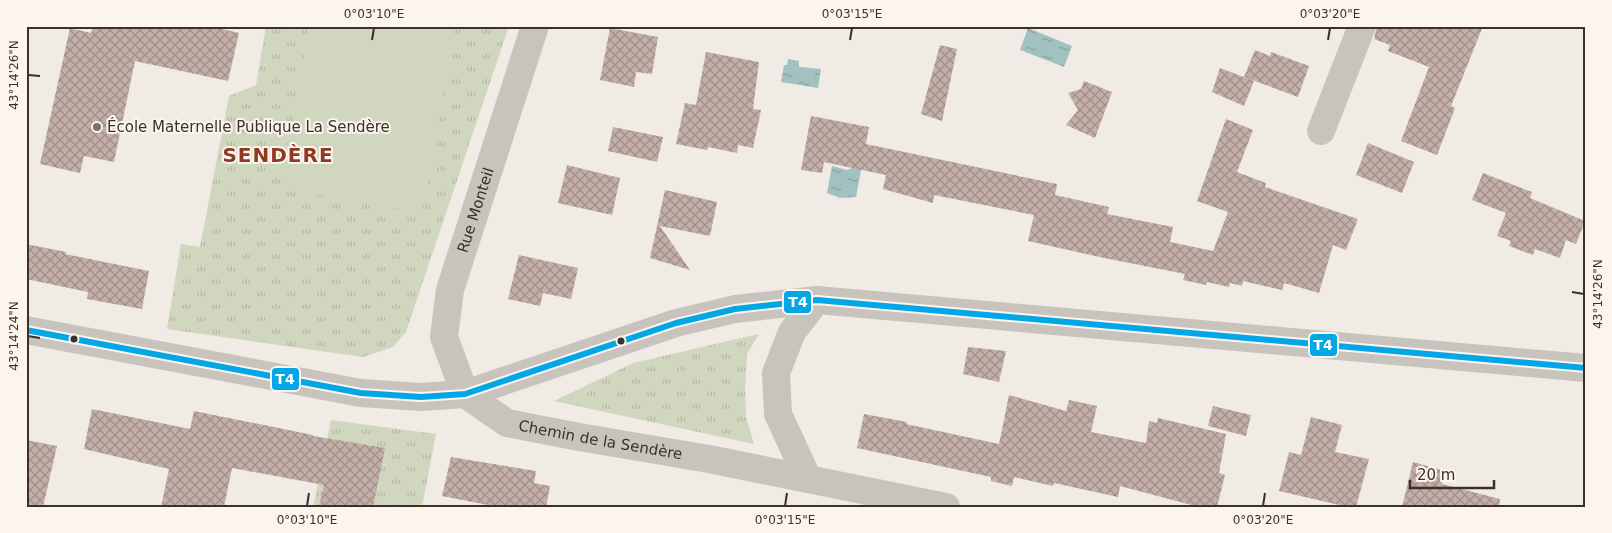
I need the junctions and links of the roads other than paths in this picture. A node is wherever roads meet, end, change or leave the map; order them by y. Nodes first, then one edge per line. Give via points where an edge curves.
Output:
1 (535, 26) edge
2 (1362, 26) edge
3 (1321, 131) dead end
4 (817, 300) junction
5 (26, 330) edge
6 (1586, 368) edge
7 (465, 394) junction
8 (808, 479) junction
9 (886, 501) edge
10 (946, 507) edge

1 - 7 street, Rue Monteil via 450,290 444,337
2 - 3 street
4 - 6 street
4 - 7 street via 735,309 676,323
4 - 8 street via 792,332 776,373 778,414
5 - 7 street via 361,393 421,397
7 - 8 street, Chemin de la Sendère via 507,423
8 - 9 street, Chemin de la Sendère
9 - 10 street, Chemin de la Sendère

